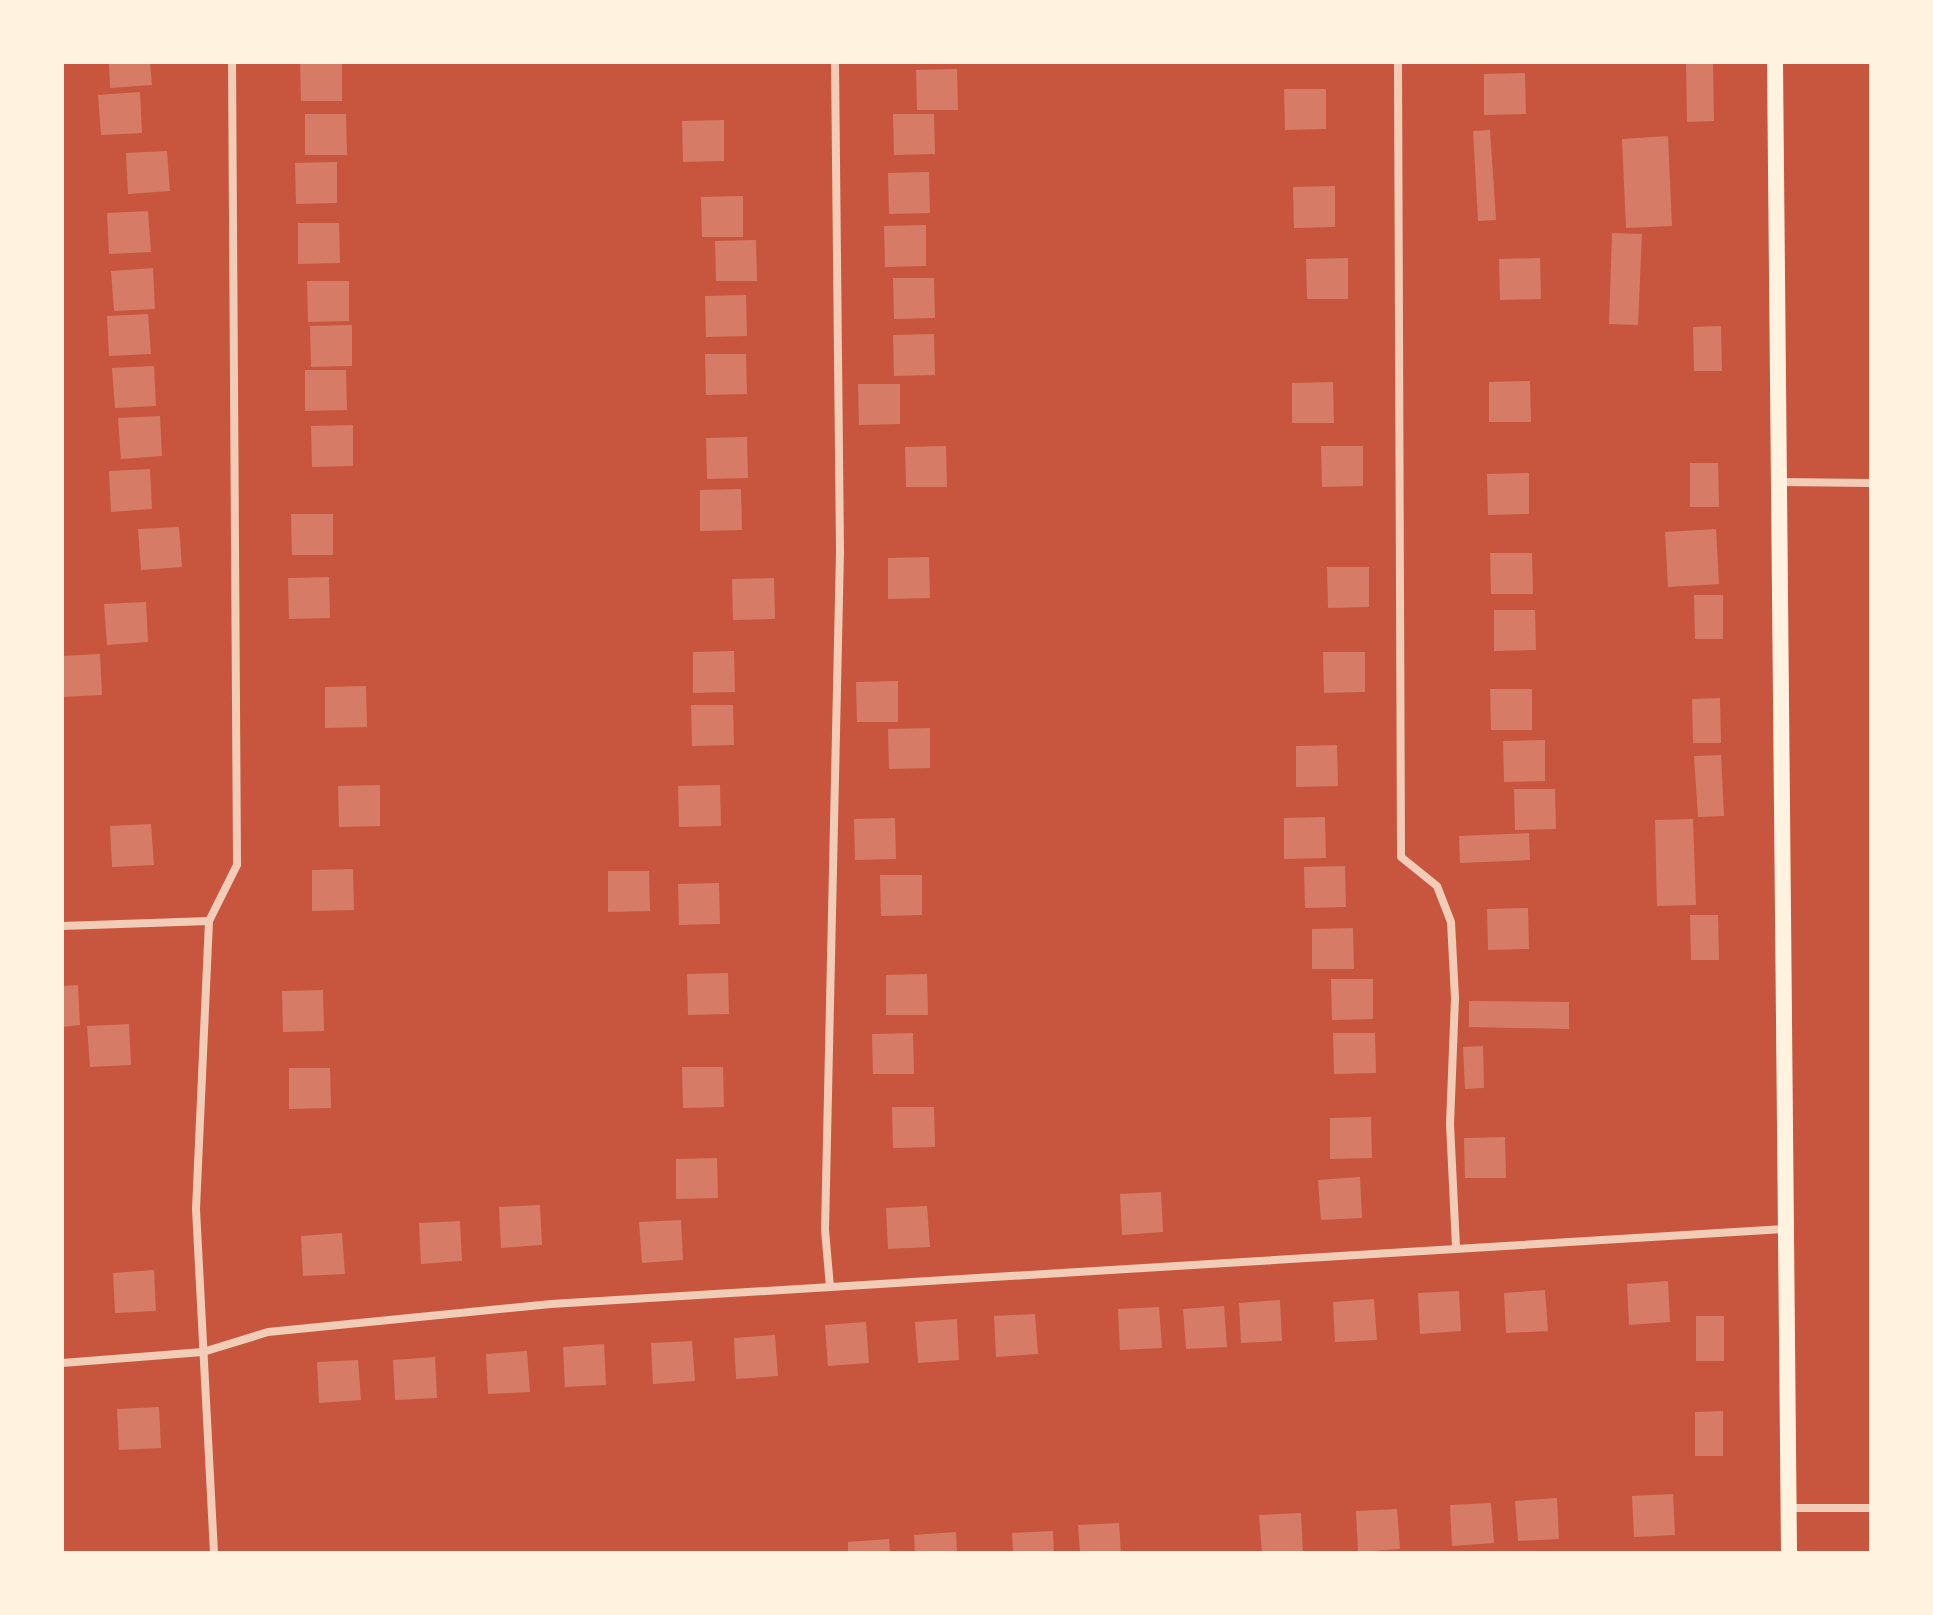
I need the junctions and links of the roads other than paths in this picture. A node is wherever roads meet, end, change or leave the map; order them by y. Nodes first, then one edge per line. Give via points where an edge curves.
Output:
1 (232, 62) edge
2 (835, 62) edge
3 (1398, 62) edge
4 (1775, 62) edge
5 (1778, 482) junction
6 (1871, 483) edge
7 (209, 921) junction
8 (62, 926) edge
9 (1786, 1229) junction
10 (1456, 1247) junction
11 (830, 1287) junction
12 (203, 1352) junction
13 (62, 1363) edge
14 (1788, 1508) junction
15 (1871, 1508) edge
16 (214, 1553) edge
17 (1789, 1553) edge

1 - 7 street via 237,865
2 - 11 street via 840,552 825,1230
3 - 10 street via 1401,857 1437,886 1451,922 1455,998 1450,1124
4 - 5 main road
5 - 6 street
5 - 9 main road
7 - 8 street
7 - 12 street via 196,1209
9 - 10 street
9 - 14 main road
10 - 11 street
11 - 12 street via 551,1304 268,1332
12 - 13 street
12 - 16 street
14 - 15 street
14 - 17 main road

